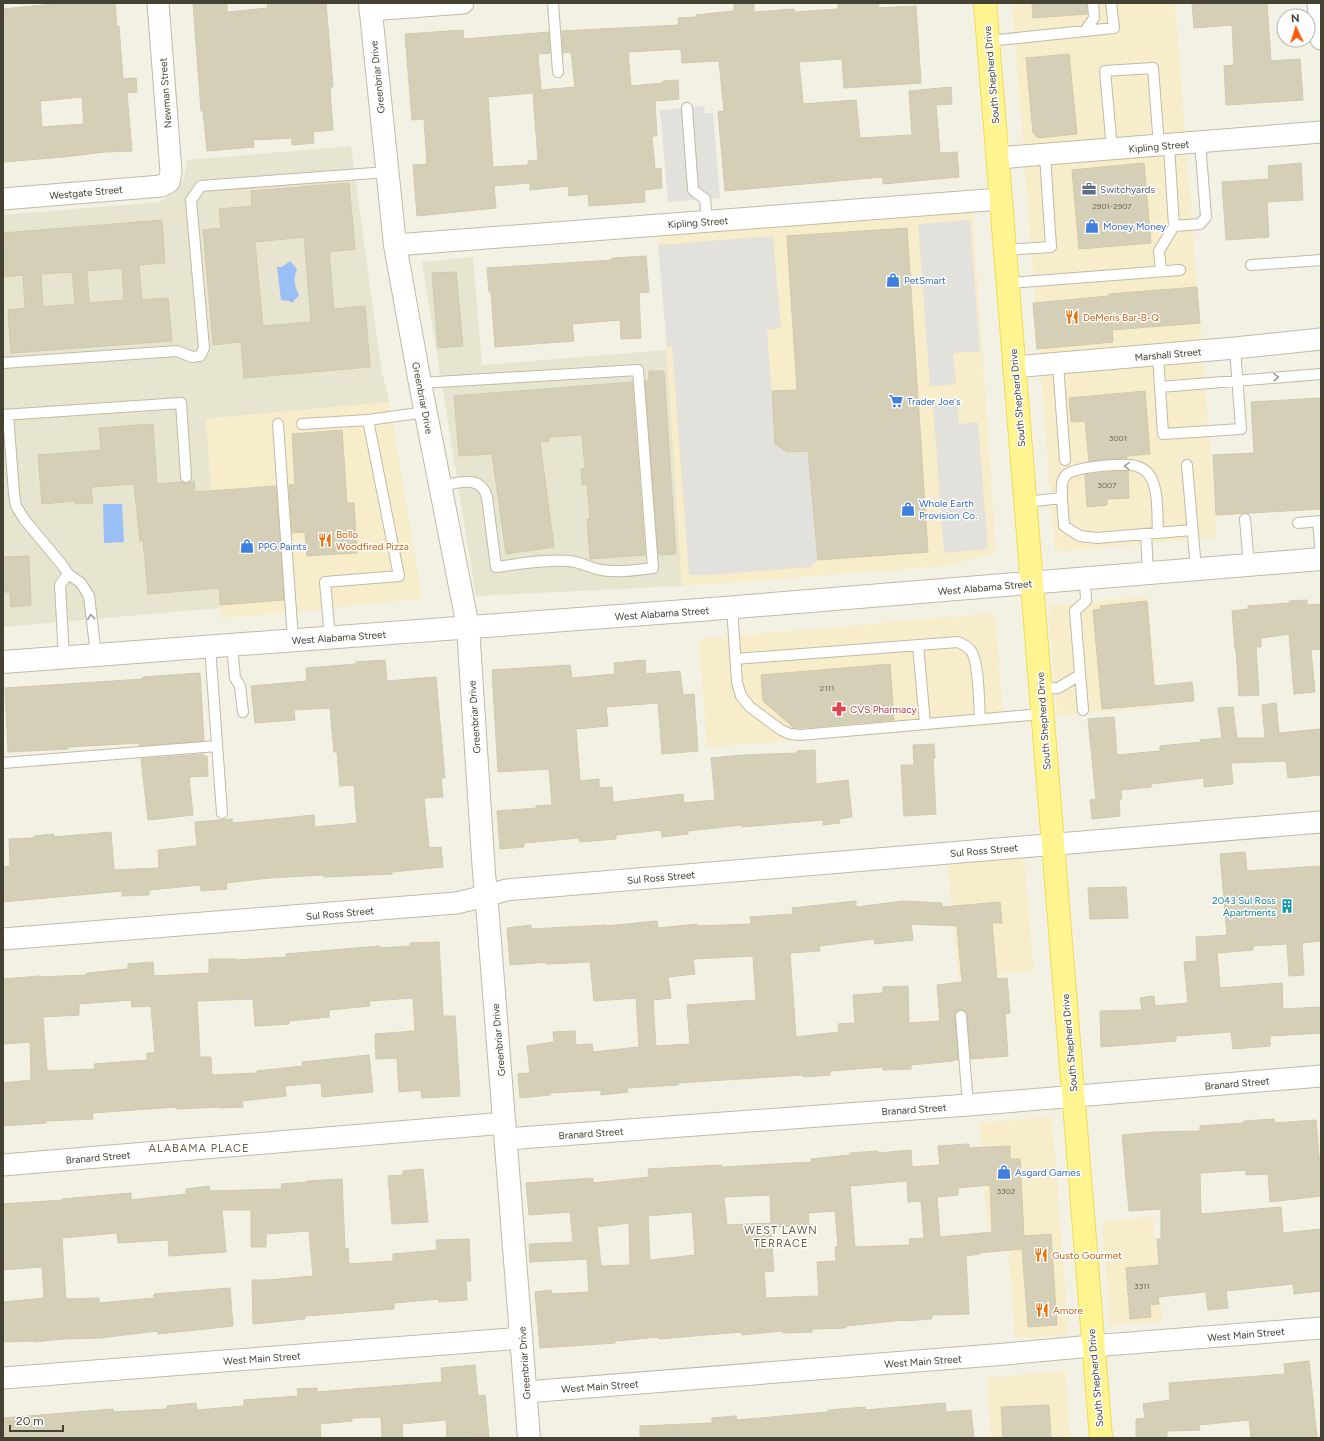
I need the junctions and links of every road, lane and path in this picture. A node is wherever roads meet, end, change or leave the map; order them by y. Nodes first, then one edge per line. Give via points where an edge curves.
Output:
1 (158, 3) edge
2 (463, 3) edge
3 (553, 3) edge
4 (985, 3) edge
5 (1093, 3) edge
6 (1111, 3) edge
7 (1318, 3) edge
8 (370, 7) edge
9 (1085, 31) junction
10 (1321, 39) edge
11 (988, 42) junction
12 (558, 72) dead end
13 (687, 108) dead end
14 (1321, 132) edge
15 (1200, 142) junction
16 (1164, 145) junction
17 (1112, 150) junction
18 (1045, 155) junction
19 (998, 158) junction
20 (387, 172) junction
21 (169, 182) joint
22 (3, 199) edge
23 (1001, 199) junction
24 (707, 222) junction
25 (1174, 226) junction
26 (395, 245) junction
27 (1005, 250) junction
28 (1321, 260) edge
29 (1251, 265) dead end
30 (1180, 270) dead end
31 (1161, 271) junction
32 (1008, 283) junction
33 (1321, 339) edge
34 (1235, 348) junction
35 (1158, 355) junction
36 (3, 363) edge
37 (1058, 364) junction
38 (1014, 367) junction
39 (1321, 374) edge
40 (1237, 380) junction
41 (420, 383) junction
42 (1160, 387) junction
43 (426, 412) junction
44 (6, 415) edge
45 (368, 420) junction
46 (278, 424) dead end
47 (302, 424) dead end
48 (1065, 460) dead end
49 (1187, 465) dead end
50 (186, 477) dead end
51 (440, 486) junction
52 (1062, 498) junction
53 (1025, 502) junction
54 (1245, 519) dead end
55 (1319, 522) edge
56 (1298, 523) dead end
57 (1192, 530) junction
58 (1158, 533) junction
59 (1146, 534) junction
60 (1321, 555) edge
61 (1321, 559) edge
62 (1249, 565) junction
63 (1196, 569) junction
64 (1148, 573) junction
65 (68, 574) junction
66 (1084, 579) junction
67 (1032, 583) junction
68 (732, 607) junction
69 (468, 627) junction
70 (330, 638) junction
71 (293, 640) junction
72 (232, 645) junction
73 (918, 645) junction
74 (210, 647) junction
75 (96, 655) junction
76 (64, 658) junction
77 (735, 659) junction
78 (3, 662) edge
79 (1080, 675) junction
80 (1040, 689) junction
81 (1083, 710) dead end
82 (243, 712) dead end
83 (1042, 714) junction
84 (980, 719) junction
85 (925, 724) junction
86 (217, 746) junction
87 (3, 763) edge
88 (222, 813) dead end
89 (1321, 822) edge
90 (1052, 844) junction
91 (486, 896) junction
92 (3, 939) edge
93 (961, 1016) dead end
94 (1321, 1076) edge
95 (1073, 1096) junction
96 (968, 1105) junction
97 (505, 1131) junction
98 (3, 1165) edge
99 (1321, 1328) edge
100 (522, 1338) junction
101 (1092, 1346) junction
102 (3, 1378) edge
103 (526, 1392) junction
104 (529, 1438) edge
105 (1101, 1438) edge

1 - 21 street, Newman Street via 171,172
2 - 8 street
3 - 12 lane
4 - 11 main road, South Shepherd Drive
5 - 9 lane via 1094,18
6 - 9 lane via 1114,28
7 - 10 street
8 - 20 street, Greenbriar Drive
9 - 11 lane
11 - 19 main road, South Shepherd Drive
13 - 24 lane via 693,190 705,199
14 - 15 street, Kipling Street
15 - 16 street, Kipling Street
15 - 25 lane via 1206,217 1200,224
16 - 17 street, Kipling Street
16 - 17 lane via 1153,68 1105,71
16 - 25 lane
17 - 18 street, Kipling Street
18 - 19 street, Kipling Street
18 - 27 lane via 1051,247
19 - 23 main road, South Shepherd Drive
20 - 26 street, Greenbriar Drive
20 - 36 lane via 201,186 191,200 204,348 200,356 192,357 177,351
21 - 22 street, Westgate Street via 161,186
23 - 24 street, Kipling Street
23 - 27 main road, South Shepherd Drive
24 - 26 street, Kipling Street
25 - 31 lane via 1159,251
26 - 41 street, Greenbriar Drive
27 - 32 main road, South Shepherd Drive
28 - 29 lane
30 - 31 lane
31 - 32 lane
32 - 38 main road, South Shepherd Drive
33 - 34 street, Marshall Street
34 - 35 street, Marshall Street
34 - 40 lane
35 - 37 street, Marshall Street
35 - 42 lane
37 - 38 street, Marshall Street
37 - 48 lane
38 - 53 main road, South Shepherd Drive
40 -> 39 lane
40 - 42 lane
40 - 42 lane via 1241,429 1163,434
41 - 43 street, Greenbriar Drive
41 - 51 lane via 638,370 653,568 611,571 555,560 496,567 484,488 466,481
43 - 45 lane
43 - 51 street, Greenbriar Drive
44 - 50 lane via 181,403
44 - 65 lane via 16,506
45 - 47 lane
45 - 70 lane via 399,576 325,582
46 - 71 lane
49 - 57 lane
51 - 69 street, Greenbriar Drive
52 - 53 lane
58 -> 52 lane via 1155,486 1150,474 1140,467 1129,465 1073,471 1066,475 1061,484
52 - 59 lane via 1064,526 1080,536 1097,538
53 - 67 main road, South Shepherd Drive
54 - 62 lane
55 - 56 lane
55 - 60 lane
57 - 58 lane
57 - 63 lane
58 - 59 lane
59 - 64 lane
61 - 62 street, West Alabama Street
62 - 63 street, West Alabama Street
63 - 64 street, West Alabama Street
64 - 66 street, West Alabama Street
75 -> 65 lane via 89,596 81,583
65 - 76 lane via 60,585
66 - 67 street, West Alabama Street
66 - 79 lane via 1086,601 1075,611
67 - 68 street, West Alabama Street
67 - 80 main road, South Shepherd Drive
68 - 69 street, West Alabama Street
68 - 77 lane
69 - 70 street, West Alabama Street
69 - 91 street, Greenbriar Drive
70 - 71 street, West Alabama Street
71 - 72 street, West Alabama Street
72 - 74 street, West Alabama Street
72 - 82 lane via 235,678 240,686
73 - 77 lane
73 - 84 lane via 958,642 966,645 972,652
73 - 85 lane
74 - 75 street, West Alabama Street
74 - 86 lane
75 - 76 street, West Alabama Street
76 - 78 street, West Alabama Street
77 - 85 lane via 741,696 750,707 790,734
79 - 80 lane via 1058,688
79 - 81 lane
80 - 83 main road, South Shepherd Drive
83 - 84 lane
83 - 90 main road, South Shepherd Drive
84 - 85 lane
86 - 87 lane
86 - 88 lane
89 - 90 street, Sul Ross Street
90 - 91 street, Sul Ross Street via 506,890
90 - 95 main road, South Shepherd Drive
91 - 92 street, Sul Ross Street via 456,903
91 - 97 street, Greenbriar Drive
93 - 96 lane
94 - 95 street, Branard Street
95 - 96 street, Branard Street
95 - 101 main road, South Shepherd Drive
96 - 97 street, Branard Street
97 - 98 street, Branard Street
97 - 100 street, Greenbriar Drive
99 - 101 street, West Main Street
100 - 102 street, West Main Street
100 - 103 street, Greenbriar Drive
101 - 103 street, West Main Street
101 - 105 main road, South Shepherd Drive
103 - 104 street, Greenbriar Drive

